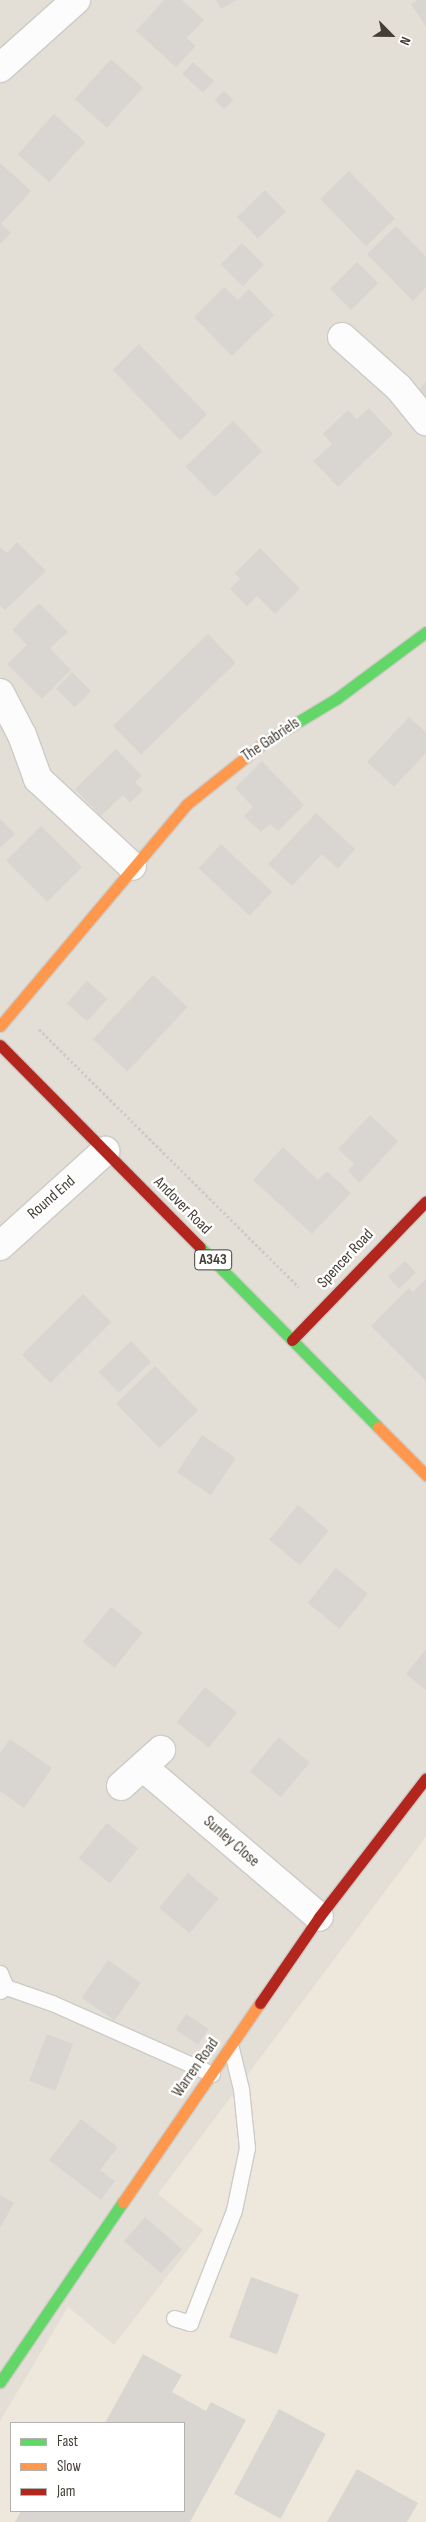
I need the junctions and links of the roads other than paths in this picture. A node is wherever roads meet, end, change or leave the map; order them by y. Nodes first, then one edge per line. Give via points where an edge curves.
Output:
1 (76, 0) edge
2 (0, 68) edge
3 (342, 338) dead end
4 (426, 421) edge
5 (426, 632) edge
6 (0, 693) edge
7 (132, 866) junction
8 (0, 1026) edge
9 (0, 1045) edge
10 (105, 1151) junction
11 (426, 1201) edge
12 (0, 1246) edge
13 (292, 1340) junction
14 (426, 1475) edge
15 (426, 1778) edge
16 (121, 1786) dead end
17 (319, 1917) junction
18 (0, 1973) edge
19 (2, 1988) edge
20 (231, 2048) junction
21 (212, 2074) junction
22 (174, 2318) dead end
23 (0, 2382) edge

1 - 2 street
3 - 4 street via 399,388
5 - 7 street, The Gabriels via 336,699 260,744 187,804
6 - 7 street via 22,734 38,779
7 - 8 street, The Gabriels
9 - 10 street, Andover Road / A343
10 - 12 street, Round End
10 - 13 street, Andover Road / A343
11 - 13 street, Spencer Road
13 - 14 street, Andover Road / A343
15 - 17 street, Warren Road
16 - 17 street, Sunley Close via 152,1758
17 - 20 street, Warren Road
18 - 19 lane
19 - 21 lane via 143,2041
20 - 21 street, Warren Road
20 - 22 lane via 241,2089 248,2148 234,2210 190,2323
21 - 23 street, Warren Road

